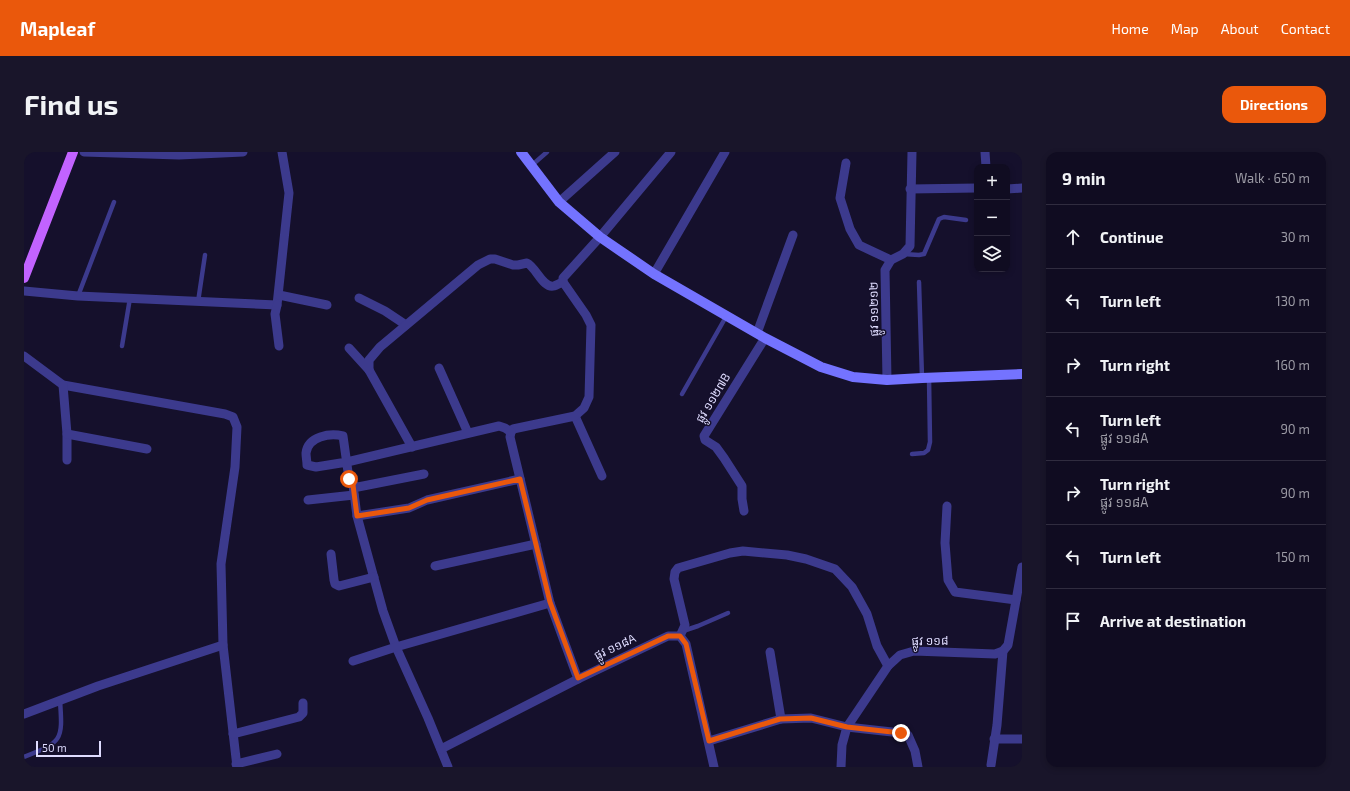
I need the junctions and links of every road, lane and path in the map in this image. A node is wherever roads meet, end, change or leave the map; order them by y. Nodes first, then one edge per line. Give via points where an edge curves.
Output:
1 (73, 152) edge
2 (84, 152) edge
3 (243, 152) edge
4 (282, 152) edge
5 (521, 152) edge
6 (547, 152) edge
7 (615, 152) edge
8 (671, 152) edge
9 (725, 152) edge
10 (912, 152) edge
11 (985, 152) edge
12 (846, 163) dead end
13 (986, 164) edge
14 (531, 166) junction
15 (974, 188) edge
16 (1022, 188) edge
17 (910, 189) junction
18 (1010, 189) edge
19 (114, 202) dead end
20 (559, 202) junction
21 (966, 220) dead end
22 (793, 235) dead end
23 (600, 237) junction
24 (903, 254) junction
25 (205, 256) dead end
26 (891, 260) junction
27 (654, 274) junction
28 (24, 278) edge
29 (563, 282) junction
30 (919, 282) dead end
31 (24, 291) edge
32 (279, 294) junction
33 (78, 296) junction
34 (130, 298) junction
35 (359, 298) dead end
36 (198, 302) junction
37 (277, 305) junction
38 (327, 305) dead end
39 (727, 315) junction
40 (406, 325) junction
41 (761, 335) junction
42 (122, 346) dead end
43 (279, 346) dead end
44 (349, 348) dead end
45 (24, 356) edge
46 (439, 368) dead end
47 (369, 370) junction
48 (1022, 374) edge
49 (926, 378) junction
50 (887, 380) junction
51 (63, 386) junction
52 (682, 394) dead end
53 (575, 416) junction
54 (510, 432) junction
55 (468, 433) junction
56 (68, 434) junction
57 (412, 447) junction
58 (147, 449) dead end
59 (912, 454) dead end
60 (67, 460) dead end
61 (347, 462) junction
62 (424, 474) dead end
63 (602, 476) dead end
64 (520, 479) junction
65 (353, 485) junction
66 (354, 495) junction
67 (308, 500) dead end
68 (947, 506) dead end
69 (744, 512) dead end
70 (357, 516) junction
71 (536, 544) junction
72 (331, 554) dead end
73 (436, 566) dead end
74 (1022, 567) edge
75 (374, 577) junction
76 (1016, 600) junction
77 (550, 602) junction
78 (728, 613) dead end
79 (682, 633) junction
80 (223, 645) junction
81 (396, 647) junction
82 (1003, 651) junction
83 (770, 652) dead end
84 (353, 661) dead end
85 (888, 666) junction
86 (578, 678) junction
87 (60, 701) junction
88 (303, 703) dead end
89 (24, 714) edge
90 (780, 719) junction
91 (847, 727) junction
92 (233, 734) junction
93 (994, 739) junction
94 (1022, 739) edge
95 (709, 741) junction
96 (441, 749) junction
97 (277, 754) dead end
98 (24, 757) edge
99 (236, 765) edge
100 (990, 765) dead end
101 (448, 767) edge
102 (714, 767) edge
103 (841, 767) edge
104 (918, 767) edge

1 - 28 main road
2 - 3 street via 179,155
4 - 32 street via 289,193
5 - 14 main road
6 - 14 lane
7 - 20 street
8 - 23 street
9 - 27 street
10 - 17 street
11 - 13 street
12 - 26 street via 840,198 850,229 859,245
14 - 20 main road
15 - 17 street
16 - 18 street
17 - 24 street via 910,246
19 - 33 lane
20 - 23 main road
21 - 24 lane via 944,217 939,219 924,254
22 - 41 street
23 - 27 main road
23 - 29 street via 563,278
24 - 26 street
25 - 36 lane
26 - 50 street, ផ្លូវ ១១២១២ via 885,270
27 - 39 main road
29 - 40 street via 554,286 545,285 527,263 513,265 490,259 478,265
29 - 53 street via 591,325 589,397 584,408
30 - 49 lane
31 - 33 street
32 - 37 street
32 - 38 street
33 - 34 street
34 - 36 street
34 - 42 lane
35 - 40 street
36 - 37 street
37 - 43 street via 275,314
39 - 41 main road
39 - 52 lane
40 - 47 street via 368,360
41 - 50 main road via 821,367 853,377
41 - 69 street, ផ្លូវ ១១២៧B via 704,436 705,440 716,447 742,486
44 - 47 street
45 - 51 street
46 - 55 street
47 - 57 street
48 - 49 main road
49 - 50 main road
49 - 59 lane via 930,442 928,450 924,453
51 - 56 street
51 - 80 street via 233,417 237,427 234,467 221,564
53 - 54 street via 513,429
53 - 63 street
54 - 55 street via 499,426
54 - 64 street
55 - 57 street
56 - 58 street
56 - 60 street
57 - 61 street
61 - 61 street via 316,467 307,465 306,451 312,442 320,437 336,434 343,436
61 - 65 street via 349,479
62 - 65 street via 358,487
64 - 70 street via 427,500 409,508
64 - 71 street
65 - 66 street
66 - 67 street
66 - 70 street
68 - 76 street via 945,543 950,586 955,592
70 - 75 street
71 - 73 street
71 - 77 street
72 - 75 street via 335,584 339,586
74 - 76 street
75 - 81 street
76 - 82 street via 1008,645
77 - 81 street
77 - 86 street
78 - 79 lane
79 - 85 street via 685,625 674,578 678,568 743,551 787,554 835,569 852,587 867,614 877,646
79 - 86 street, ផ្លូវ ១១៨A via 668,636
79 - 95 street
80 - 87 street
80 - 92 street
81 - 84 street
81 - 96 street
82 - 85 street, ផ្លូវ ១១៨ via 995,654 914,651 900,656
82 - 93 street
83 - 90 street
85 - 91 street, ផ្លូវ ១១៨
86 - 96 street, ផ្លូវ ១១៨A
87 - 89 street
87 - 98 lane via 62,726 58,740
88 - 92 street via 303,713 299,717
90 - 91 street via 811,718
90 - 95 street
91 - 103 street, ផ្លូវ ១១៨ via 842,745
91 - 104 street via 908,735
92 - 99 street
93 - 94 street
93 - 100 street
95 - 102 street
96 - 101 street
97 - 99 street

